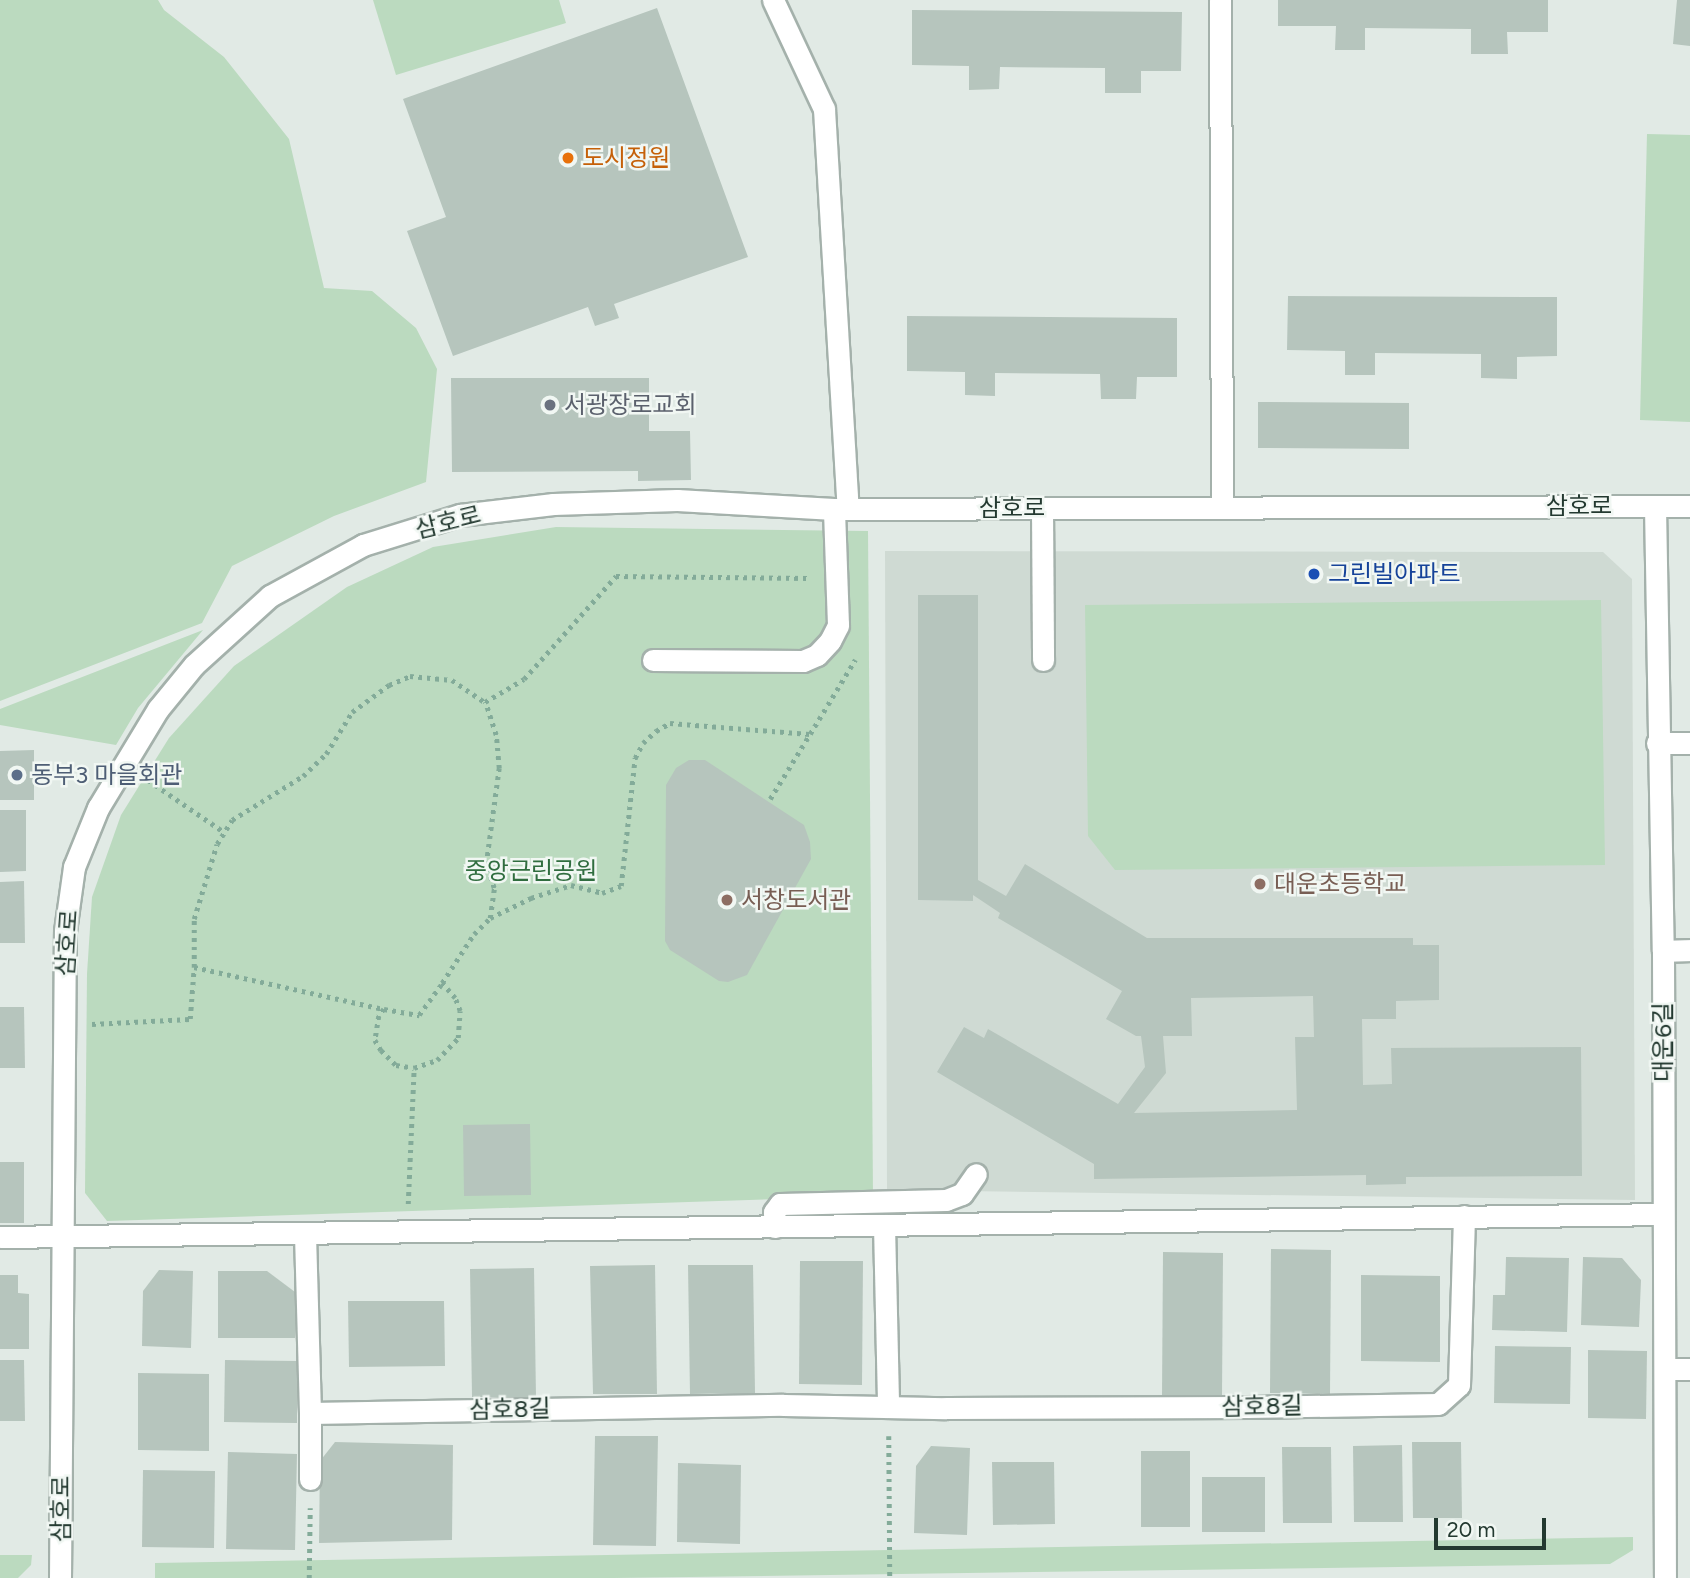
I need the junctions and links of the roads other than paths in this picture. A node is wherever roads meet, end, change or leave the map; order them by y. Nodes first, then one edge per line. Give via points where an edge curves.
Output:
1 (773, 0) edge
2 (1220, 0) edge
3 (1655, 506) junction
4 (1690, 506) edge
5 (1222, 507) junction
6 (841, 508) junction
7 (1042, 508) junction
8 (653, 660) dead end
9 (1043, 660) dead end
10 (1657, 743) junction
11 (1690, 743) edge
12 (1690, 950) edge
13 (1663, 951) junction
14 (976, 1174) dead end
15 (1663, 1214) junction
16 (1464, 1216) junction
17 (884, 1225) junction
18 (775, 1227) junction
19 (305, 1234) junction
20 (0, 1237) edge
21 (62, 1238) junction
22 (1665, 1368) junction
23 (1690, 1368) edge
24 (888, 1407) junction
25 (310, 1413) junction
26 (310, 1479) road end
27 (60, 1578) edge
28 (1665, 1578) edge

1 - 6 street via 824,109
2 - 5 street
3 - 4 street, 삼호로
3 - 5 street, 삼호로
3 - 10 street, 대운6길
5 - 7 street, 삼호로
6 - 7 street, 삼호로
6 - 8 street via 834,578 838,625 817,654 803,661
6 - 21 street, 삼호로 via 677,500 553,504 460,515 363,545 270,596 227,633 158,709 98,808 75,867 65,931
7 - 9 street
10 - 11 street
10 - 13 street, 대운6길
12 - 13 street
13 - 15 street, 대운6길
14 - 18 street via 961,1194 946,1200 780,1204 774,1212
15 - 16 street
15 - 22 street, 대운6길
16 - 17 street
16 - 24 street, 삼호8길 via 1459,1385 1438,1404
17 - 18 street
17 - 24 street
18 - 19 street
19 - 21 street
19 - 25 street
20 - 21 street
21 - 27 street, 삼호로
22 - 23 street
22 - 28 street, 대운6길
24 - 25 street, 삼호8길
25 - 26 street

